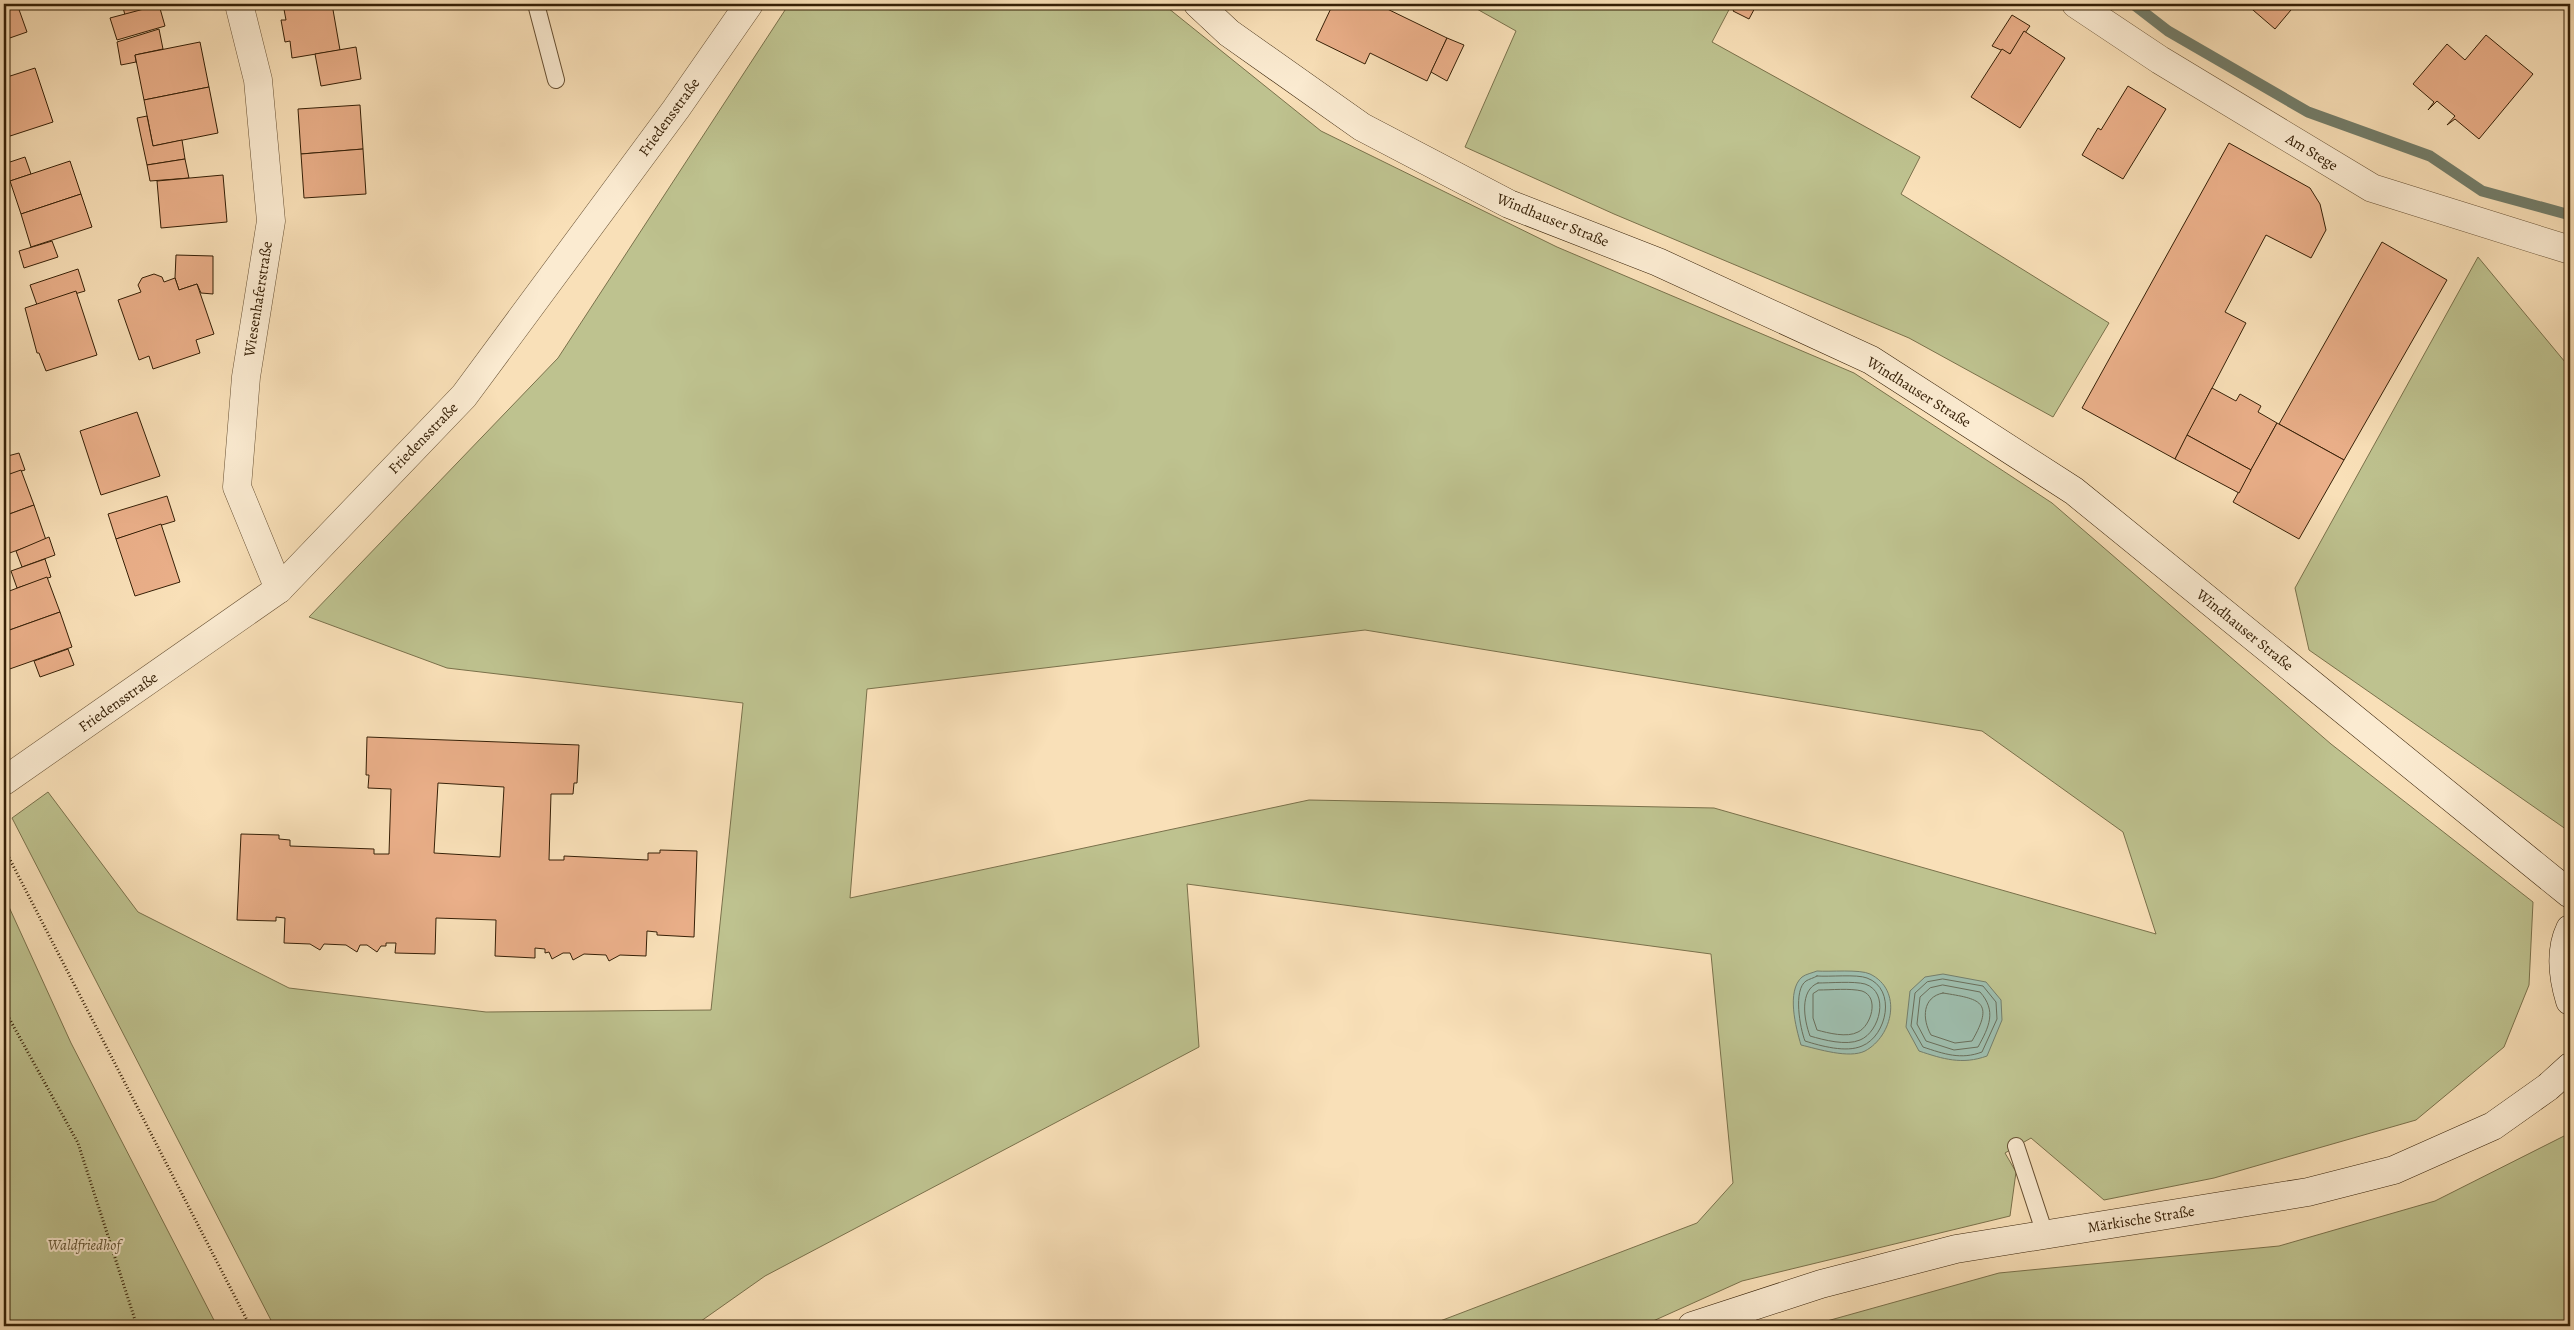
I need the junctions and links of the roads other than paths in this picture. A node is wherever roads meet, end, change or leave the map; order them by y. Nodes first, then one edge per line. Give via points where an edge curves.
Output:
1 (239, 4) edge
2 (536, 4) edge
3 (750, 4) edge
4 (1198, 4) edge
5 (2076, 4) edge
6 (556, 80) dead end
7 (2570, 250) edge
8 (279, 589) junction
9 (4, 782) edge
10 (2570, 894) edge
11 (2570, 929) edge
12 (2570, 1001) edge
13 (2570, 1066) edge
14 (2016, 1146) dead end
15 (2045, 1234) junction
16 (1692, 1326) edge

1 - 8 main road, Wiesenhaferstraße via 258,80 271,221 246,377 237,487
2 - 6 lane
3 - 8 main road, Friedensstraße via 464,396
4 - 10 main road, Windhauser Straße via 1229,33 1362,127 1509,204 1658,262 1871,360 2074,491
5 - 7 main road, Am Stege via 2160,60 2372,188
8 - 9 main road, Friedensstraße
11 - 12 main road via 2566,938 2563,976
13 - 15 main road, Märkische Straße via 2548,1087 2493,1126 2394,1170 2308,1192
14 - 15 lane
15 - 16 main road, Märkische Straße via 1956,1249 1821,1284

